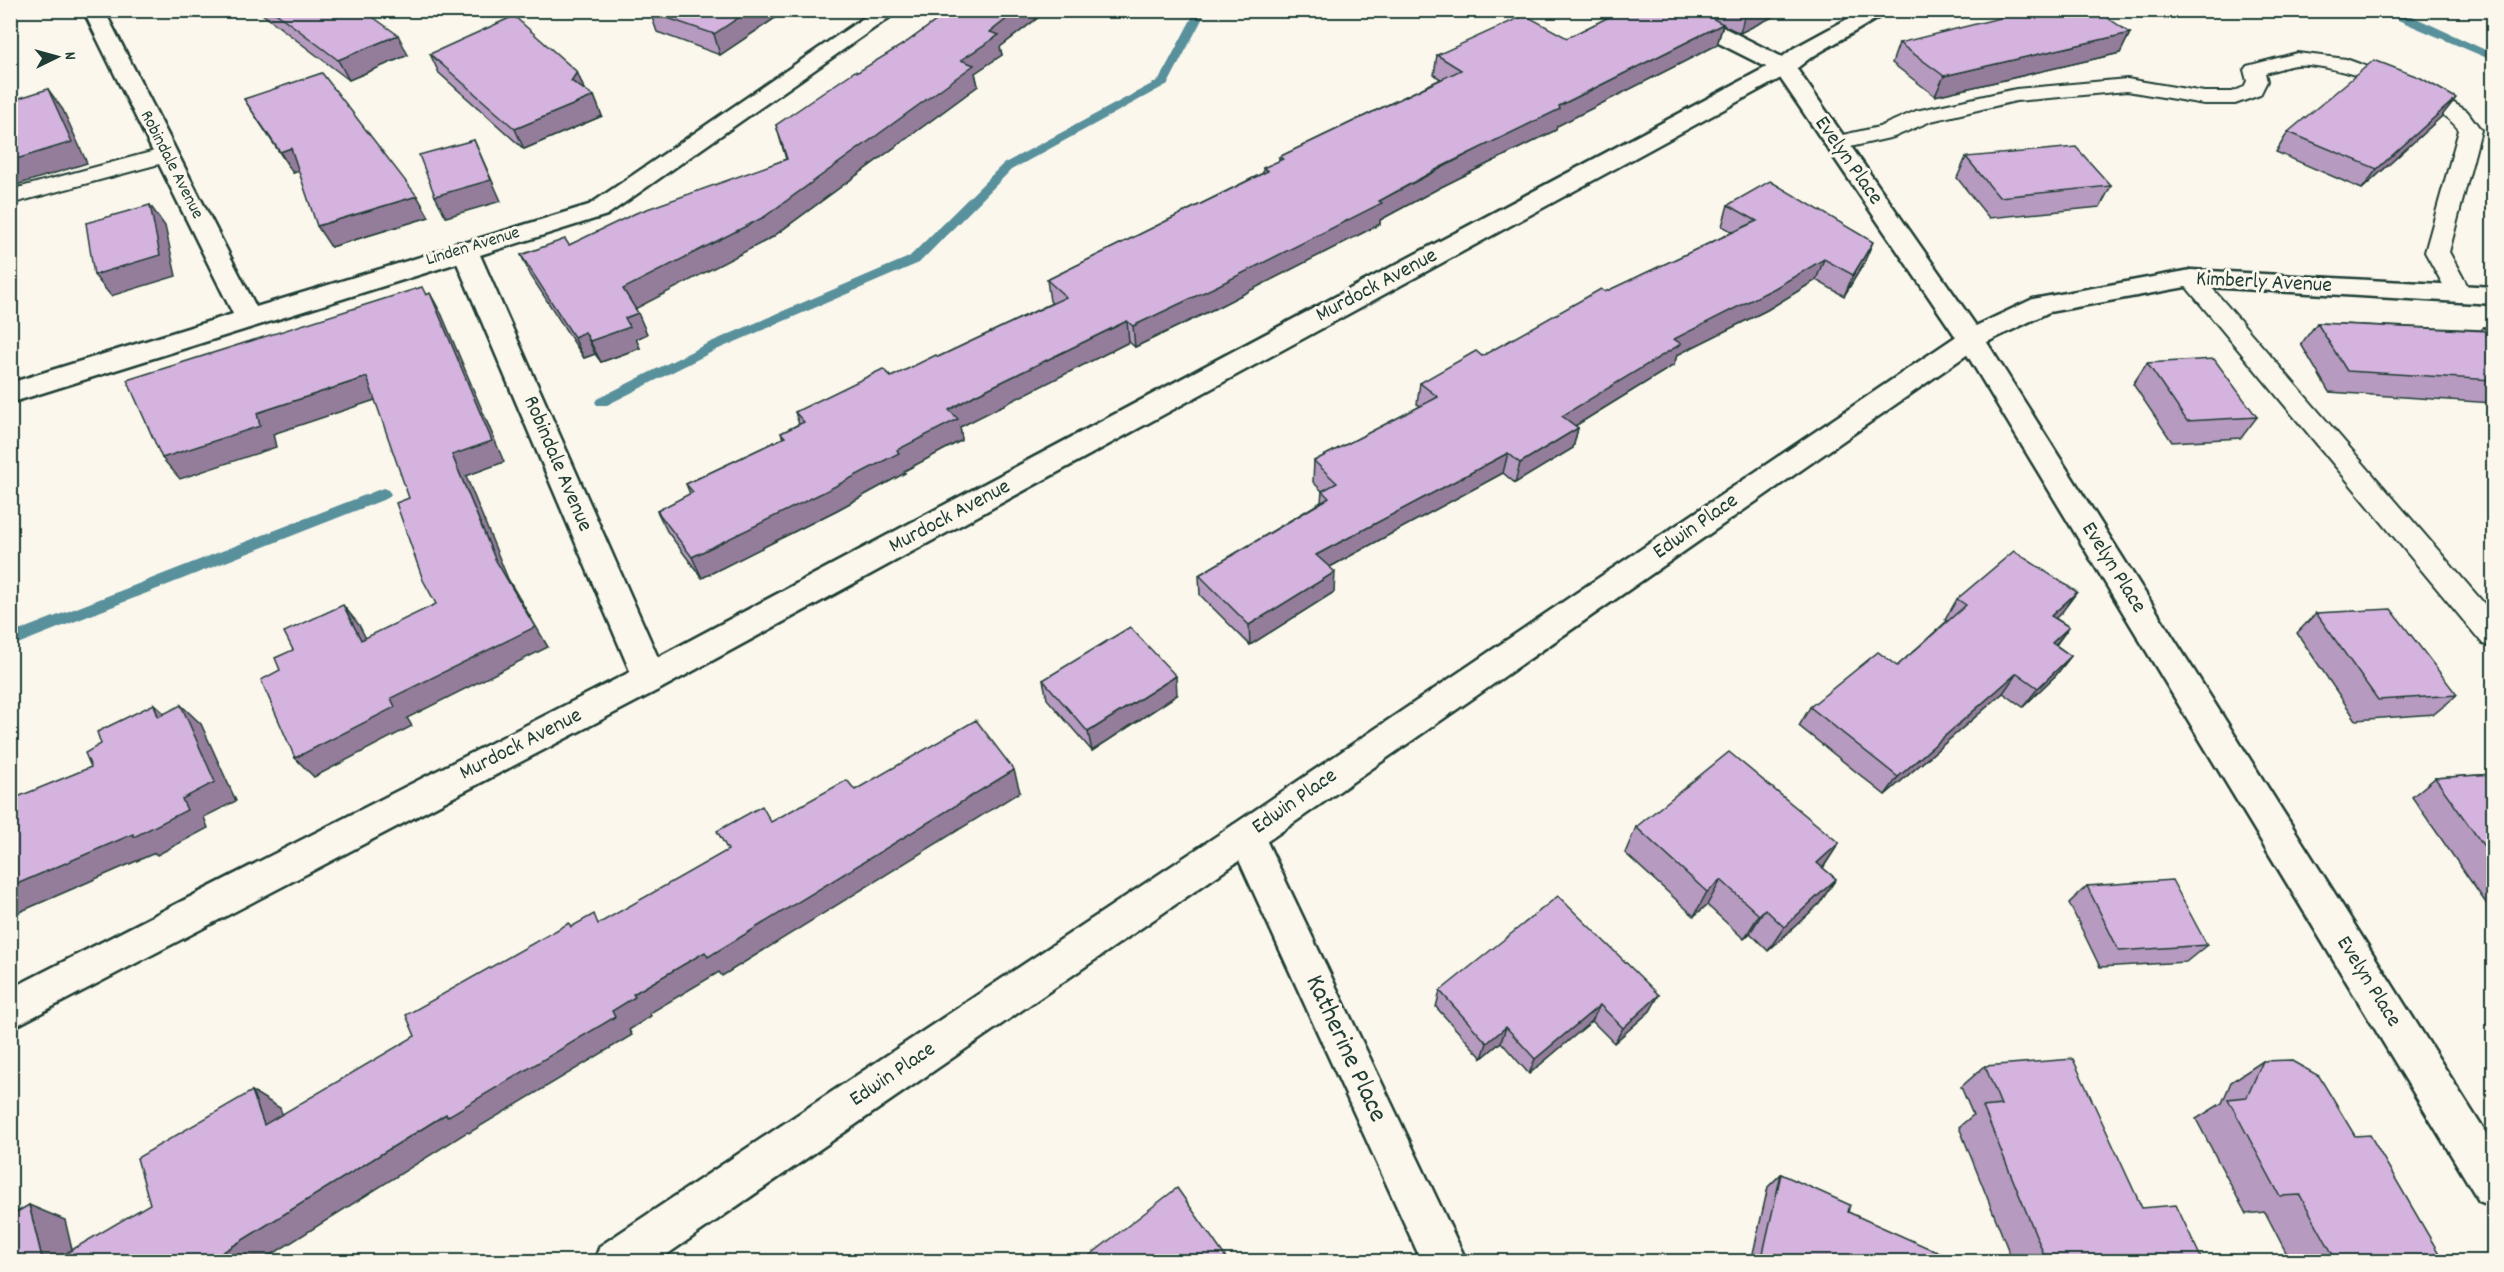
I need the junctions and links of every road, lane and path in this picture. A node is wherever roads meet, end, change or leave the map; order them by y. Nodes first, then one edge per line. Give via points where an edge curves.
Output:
1 (93, 10) edge
2 (890, 10) edge
3 (1671, 10) edge
4 (1881, 10) edge
5 (1784, 67) junction
6 (1836, 143) junction
7 (166, 155) junction
8 (10, 198) edge
9 (464, 249) junction
10 (2191, 278) junction
11 (2460, 294) junction
12 (2493, 296) edge
13 (249, 319) junction
14 (1971, 339) junction
15 (10, 393) edge
16 (2493, 636) edge
17 (650, 678) junction
18 (1246, 836) junction
19 (10, 1010) edge
20 (2493, 1186) edge
21 (616, 1262) edge
22 (1445, 1262) edge

1 - 7 street, Robindale Avenue
2 - 9 street, Linden Avenue via 598,210
3 - 5 street, Evelyn Place
4 - 5 street, Murdock Avenue
5 - 6 street, Evelyn Place
5 - 17 street, Murdock Avenue
6 - 11 lane via 1886,132 1923,116 2016,95 2127,85 2166,94 2235,98 2253,91 2257,81 2254,70 2268,65 2298,59 2339,63 2428,96 2460,115 2470,130 2438,252
6 - 14 street, Evelyn Place
7 - 8 lane
7 - 13 street, Robindale Avenue
9 - 13 street, Linden Avenue
9 - 17 street, Robindale Avenue
10 - 11 street, Kimberly Avenue
10 - 14 street, Kimberly Avenue via 2042,305
10 - 16 lane
11 - 12 street, Kimberly Avenue
13 - 15 street, Linden Avenue
14 - 18 street, Edwin Place
14 - 20 street, Evelyn Place
17 - 19 street, Murdock Avenue
18 - 21 street, Edwin Place
18 - 22 street, Katherine Place

